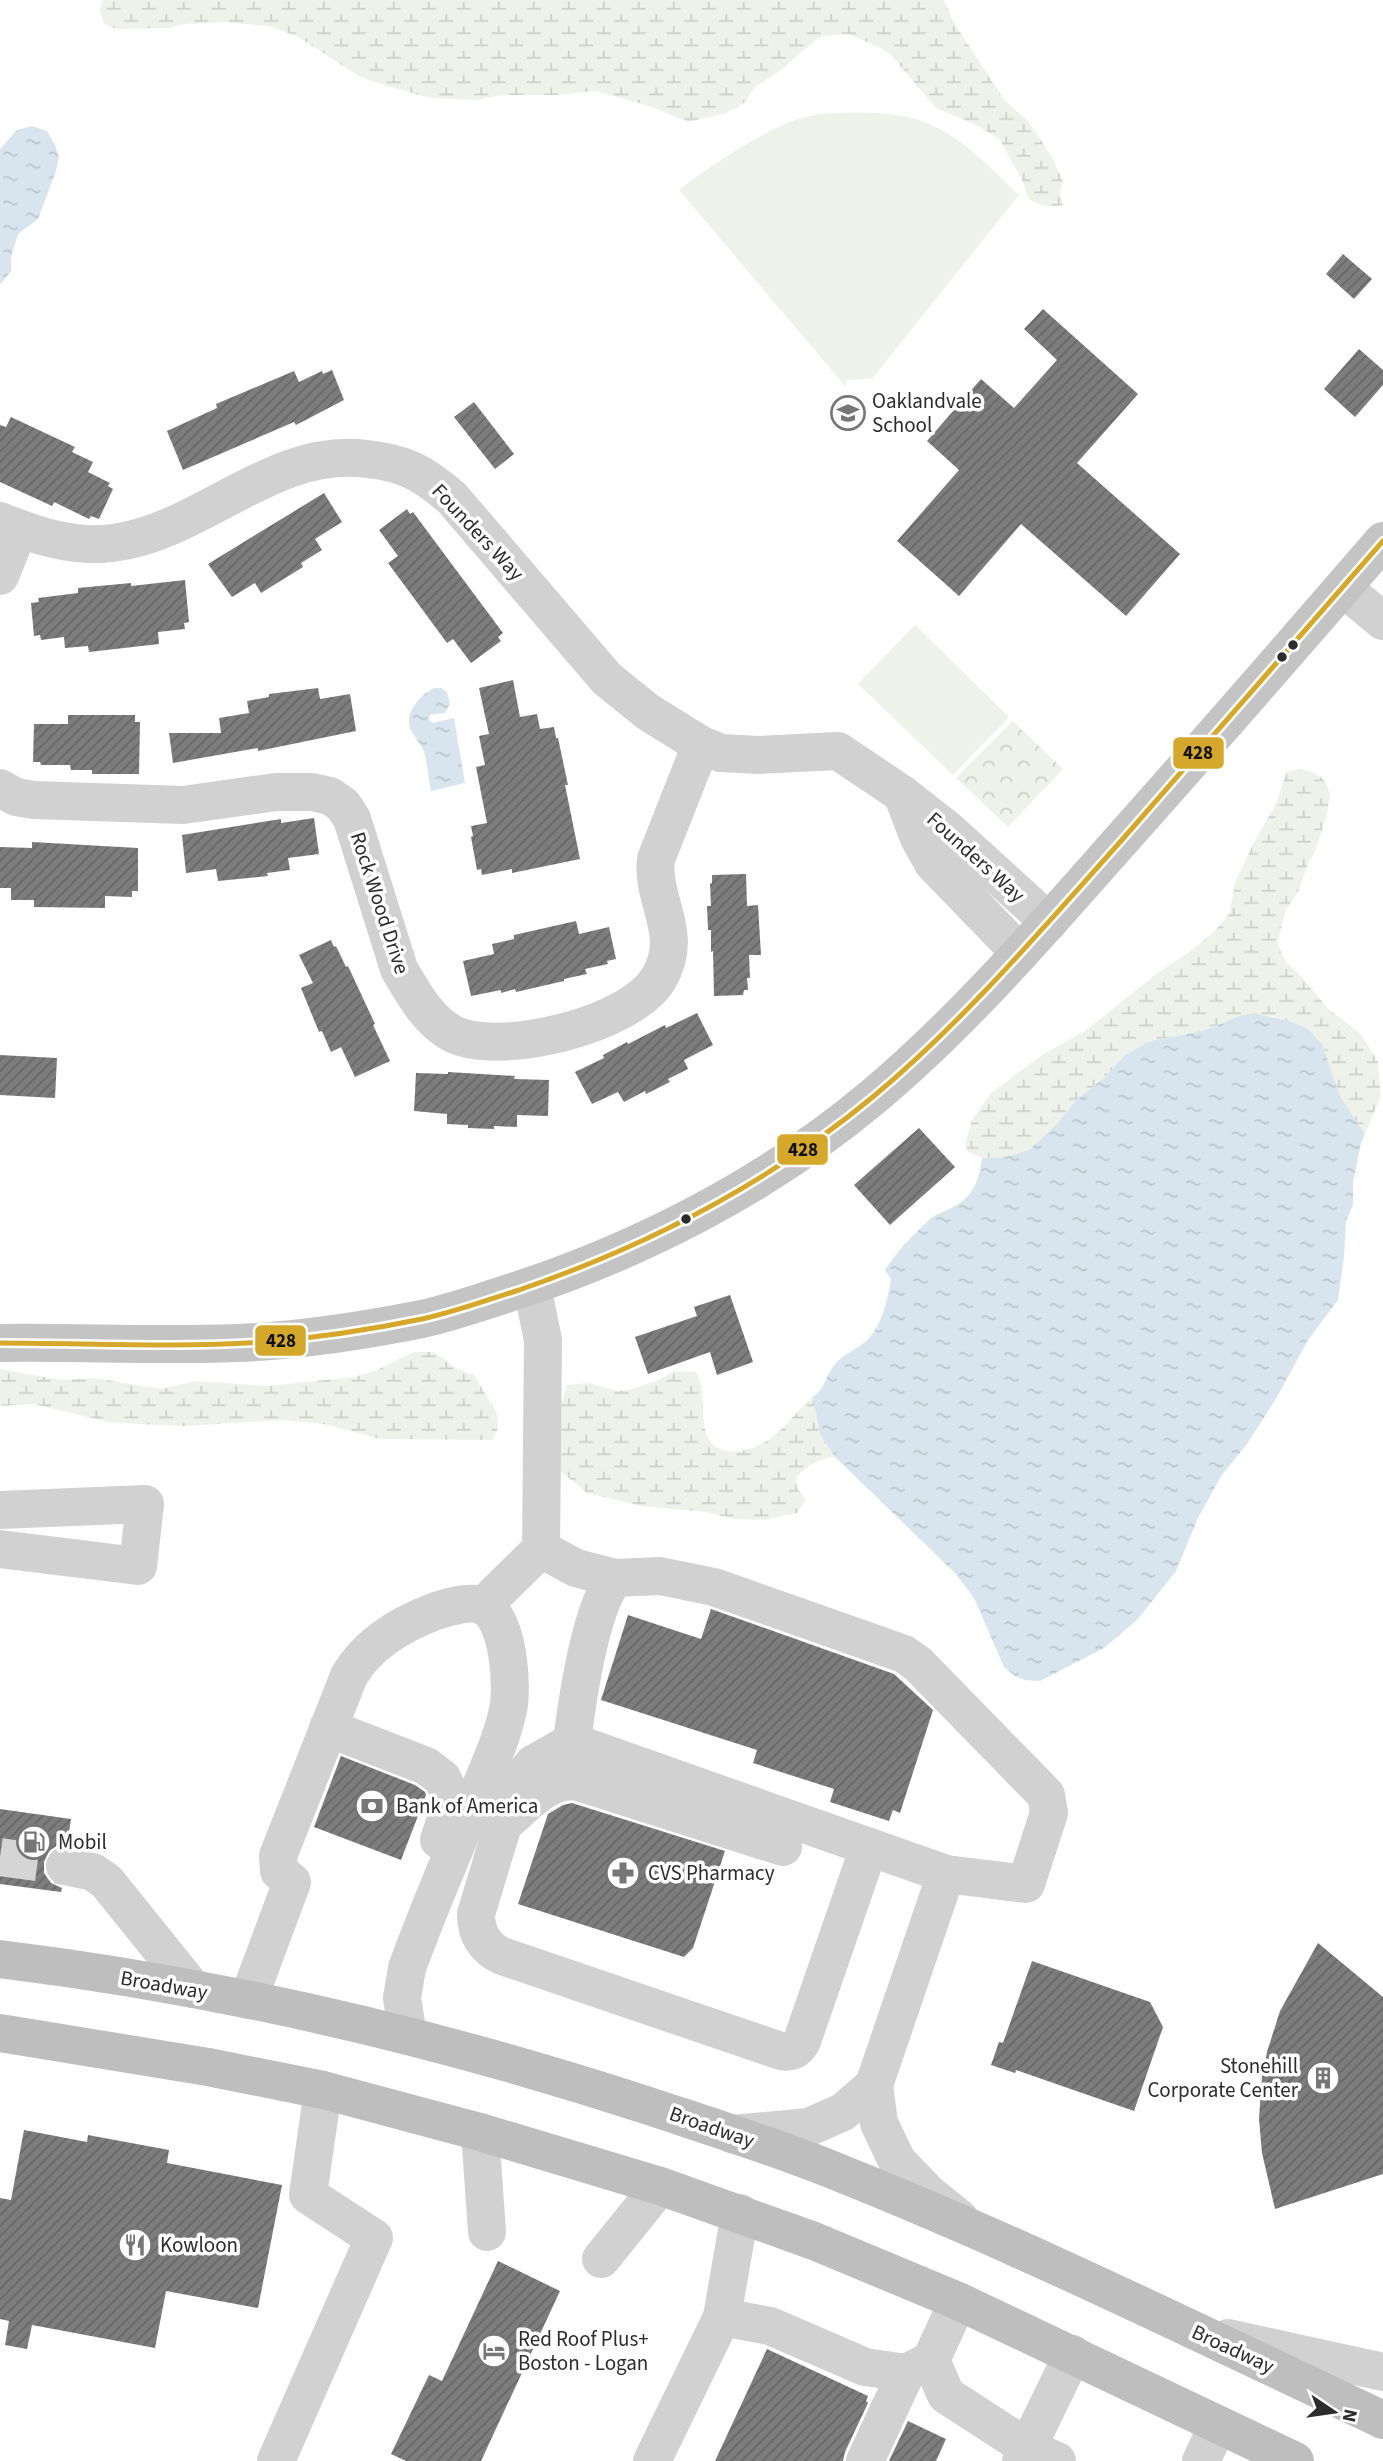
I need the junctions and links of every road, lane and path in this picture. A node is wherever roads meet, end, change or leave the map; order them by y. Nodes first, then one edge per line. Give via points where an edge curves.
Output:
1 (9, 525) edge
2 (1383, 541) edge
3 (0, 576) edge
4 (1343, 588) junction
5 (1383, 621) edge
6 (701, 745) junction
7 (0, 788) edge
8 (902, 794) junction
9 (1049, 922) junction
10 (1020, 953) junction
11 (532, 1286) junction
12 (0, 1343) edge
13 (0, 1510) edge
14 (0, 1549) edge
15 (541, 1549) junction
16 (615, 1578) junction
17 (483, 1606) junction
18 (328, 1728) junction
19 (572, 1742) junction
20 (504, 1823) junction
21 (783, 1846) dead end
22 (869, 1847) junction
23 (65, 1866) tunnel mouth
24 (946, 1874) junction
25 (406, 1923) dead end
26 (0, 1959) edge
27 (193, 1989) junction
28 (247, 2000) junction
29 (0, 2033) edge
30 (408, 2036) junction
31 (874, 2085) junction
32 (323, 2090) junction
33 (480, 2132) junction
34 (732, 2134) junction
35 (660, 2186) junction
36 (740, 2213) junction
37 (967, 2225) junction
38 (487, 2232) dead end
39 (601, 2259) dead end
40 (958, 2301) junction
41 (722, 2317) junction
42 (1196, 2331) junction
43 (1073, 2354) junction
44 (918, 2366) junction
45 (1383, 2372) edge
46 (1383, 2420) edge
47 (1218, 2425) junction
48 (1035, 2457) edge
49 (276, 2461) edge
50 (652, 2461) edge
51 (865, 2461) edge
52 (1201, 2461) edge
53 (1295, 2461) edge

1 - 3 street
1 - 6 street, Founders Way via 52,540 115,542 164,529 300,465 343,456 391,461 423,475 452,498 607,679
2 - 4 main road
4 - 5 street
4 - 9 main road
6 - 7 street, Rock Wood Drive via 656,859 654,873 669,930 668,956 658,979 619,1013 570,1030 498,1042 451,1033 431,1018 409,988 399,970 352,819 330,796 276,792 183,804 34,800
6 - 8 street, Founders Way via 739,755 838,751
8 - 9 street, Founders Way
8 - 10 street, Founders Way via 933,863
9 - 10 main road
10 - 11 main road via 920,1055 817,1139 759,1178 668,1228 593,1264
11 - 12 main road via 427,1318 302,1338 239,1343
11 - 15 street via 542,1340
13 - 14 street via 145,1504 138,1566
15 - 16 street via 576,1568
15 - 17 street
16 - 19 street via 602,1597 595,1621
16 - 24 street via 660,1576 714,1587 914,1660 1040,1787 1049,1804 1026,1884
17 - 18 street via 466,1604 417,1618 391,1632 364,1654 349,1676
17 - 30 street via 499,1626 505,1645 509,1706 407,1968 402,1998
18 - 25 street via 432,1769 449,1790 450,1810
18 - 28 street via 278,1856 279,1871 292,1882
19 - 20 street via 542,1757 524,1773
19 - 22 street
20 - 21 street via 544,1789 575,1781
20 - 22 street via 477,1914 479,1934 486,1945 502,1956 784,2052 798,2047
22 - 24 street
23 - 27 street via 93,1872 107,1882
24 - 31 street
26 - 27 highway, Broadway
27 - 28 highway, Broadway
28 - 30 highway, Broadway
29 - 32 highway
30 - 34 highway, Broadway via 583,2085
31 - 34 street via 843,2112 810,2127
31 - 37 street via 879,2123 897,2161
32 - 33 highway
32 - 49 street via 308,2195 374,2238
33 - 35 highway
33 - 38 street
34 - 37 highway, Broadway
35 - 36 highway
35 - 39 street
36 - 40 highway
36 - 41 street
37 - 42 highway, Broadway
40 - 43 highway
40 - 44 street
41 - 44 street via 770,2326 865,2367
41 - 50 street
42 - 45 street
42 - 46 highway, Broadway
43 - 47 highway
43 - 48 street
44 - 48 street via 946,2395
44 - 51 street
47 - 52 street
47 - 53 highway

